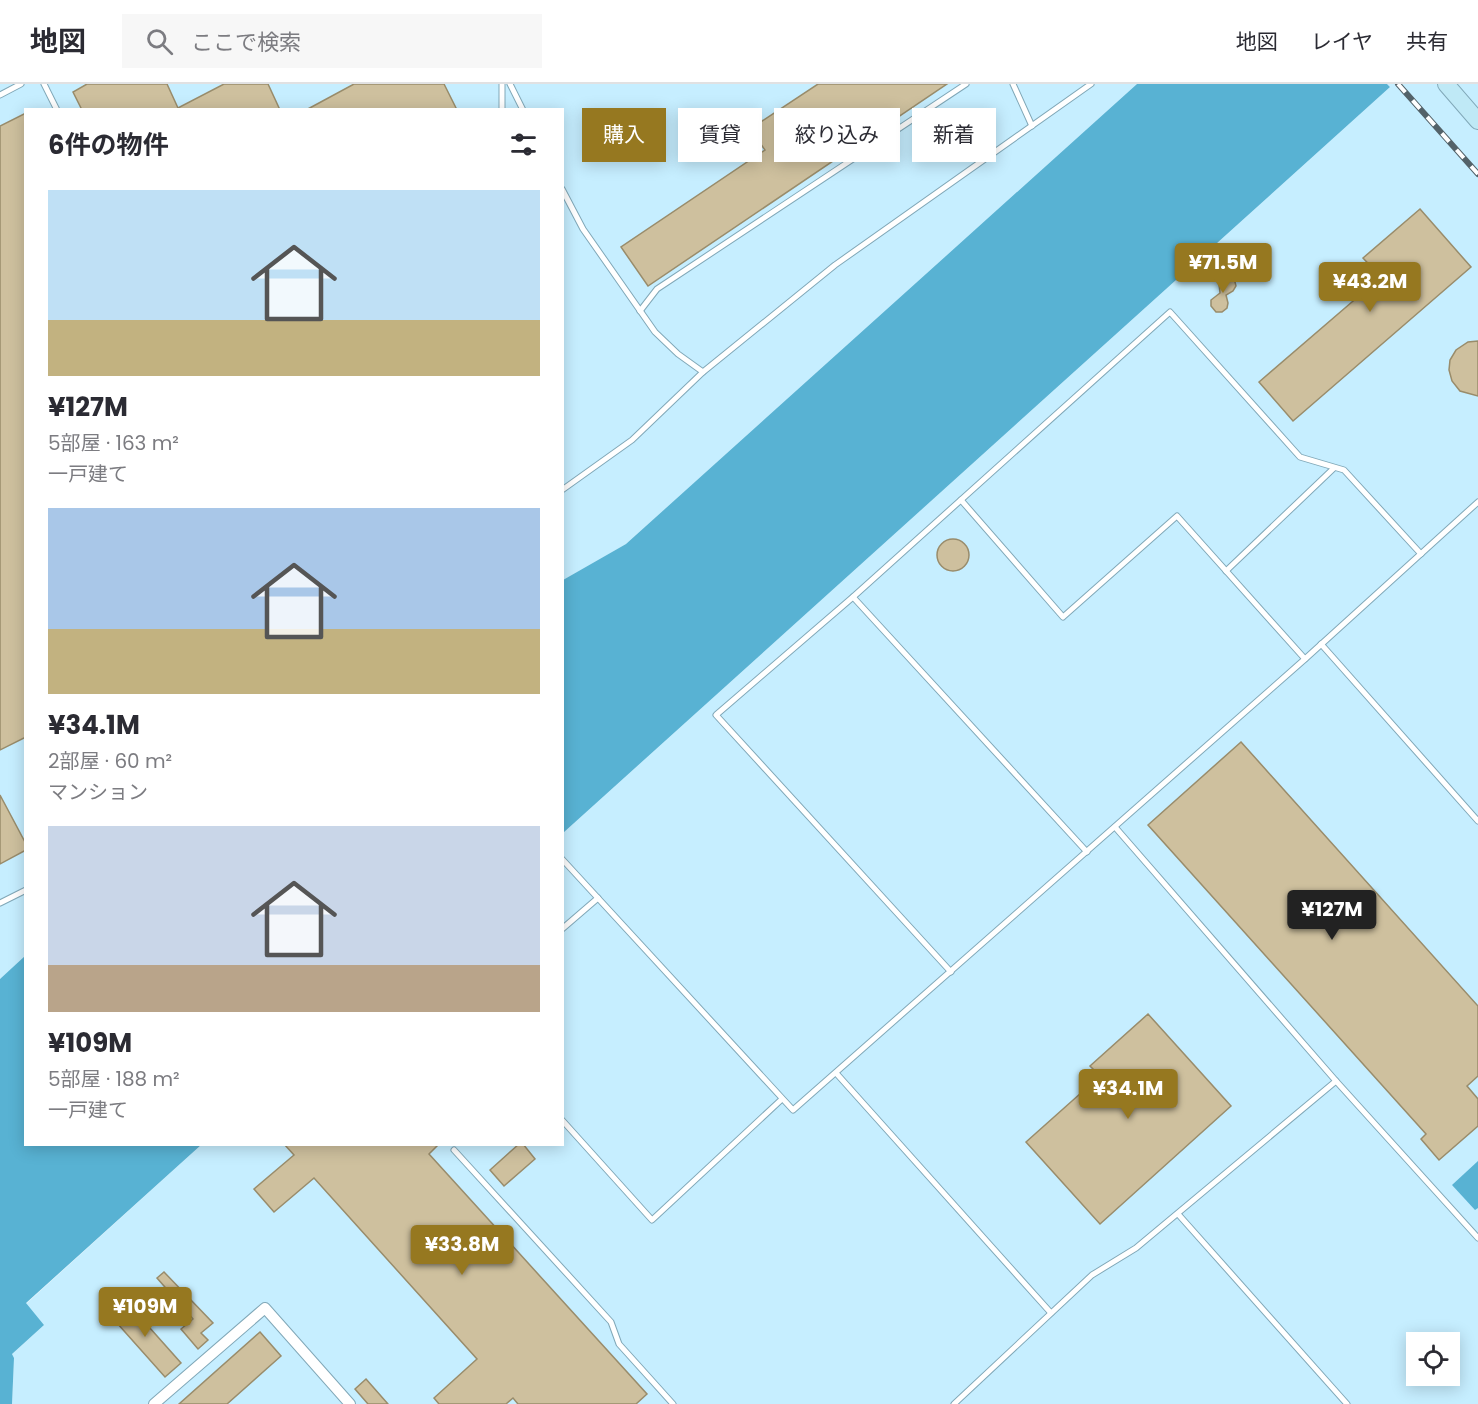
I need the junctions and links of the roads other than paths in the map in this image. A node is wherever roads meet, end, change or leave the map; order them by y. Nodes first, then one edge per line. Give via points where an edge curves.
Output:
1 (21, 84) edge
2 (44, 84) edge
3 (502, 84) edge
4 (510, 84) edge
5 (966, 84) edge
6 (1013, 84) edge
7 (1091, 84) edge
8 (1446, 84) edge
9 (0, 95) edge
10 (56, 108) edge
11 (502, 108) edge
12 (521, 108) edge
13 (1478, 121) edge
14 (1032, 126) junction
15 (564, 193) edge
16 (640, 311) junction
17 (703, 372) junction
18 (1334, 468) junction
19 (564, 489) edge
20 (961, 500) junction
21 (1478, 502) edge
22 (1421, 554) junction
23 (1226, 571) junction
24 (853, 597) junction
25 (1321, 644) junction
26 (1305, 659) junction
27 (1478, 821) edge
28 (1115, 827) junction
29 (1087, 852) junction
30 (564, 861) edge
31 (24, 891) edge
32 (598, 898) junction
33 (0, 903) edge
34 (564, 927) edge
35 (951, 972) junction
36 (836, 1073) junction
37 (1336, 1081) junction
38 (782, 1099) junction
39 (564, 1122) edge
40 (454, 1150) dead end
41 (1178, 1214) junction
42 (1478, 1238) edge
43 (1051, 1313) junction
44 (959, 1399) junction
45 (154, 1404) edge
46 (350, 1404) edge
47 (672, 1404) edge
48 (954, 1404) edge
49 (964, 1404) edge
50 (1347, 1404) edge

1 - 9 lane
2 - 10 lane
3 - 11 lane
4 - 12 lane
5 - 16 lane via 657,289
6 - 14 lane
7 - 14 lane
8 - 13 main road
14 - 17 lane via 835,265
15 - 16 lane via 583,229
16 - 17 lane via 655,333
17 - 19 lane via 632,440
18 - 20 lane via 1300,457 1170,312
18 - 22 lane via 1344,471
18 - 23 lane
20 - 23 lane via 1063,617 1177,516
20 - 24 lane
21 - 22 lane
22 - 25 lane
23 - 26 lane
24 - 29 lane
24 - 35 lane via 716,715
25 - 26 lane
25 - 27 lane
26 - 28 lane
28 - 29 lane
28 - 37 lane
29 - 35 lane
30 - 32 lane
31 - 33 lane
32 - 34 lane
32 - 38 lane
35 - 36 lane
36 - 38 lane via 793,1110
36 - 43 lane
37 - 41 lane
37 - 42 lane
38 - 39 lane via 652,1220
40 - 47 lane via 611,1322 620,1344
41 - 43 lane via 1136,1248 1092,1275
41 - 50 lane
43 - 44 lane
44 - 48 lane
44 - 49 lane
45 - 46 street via 265,1308

